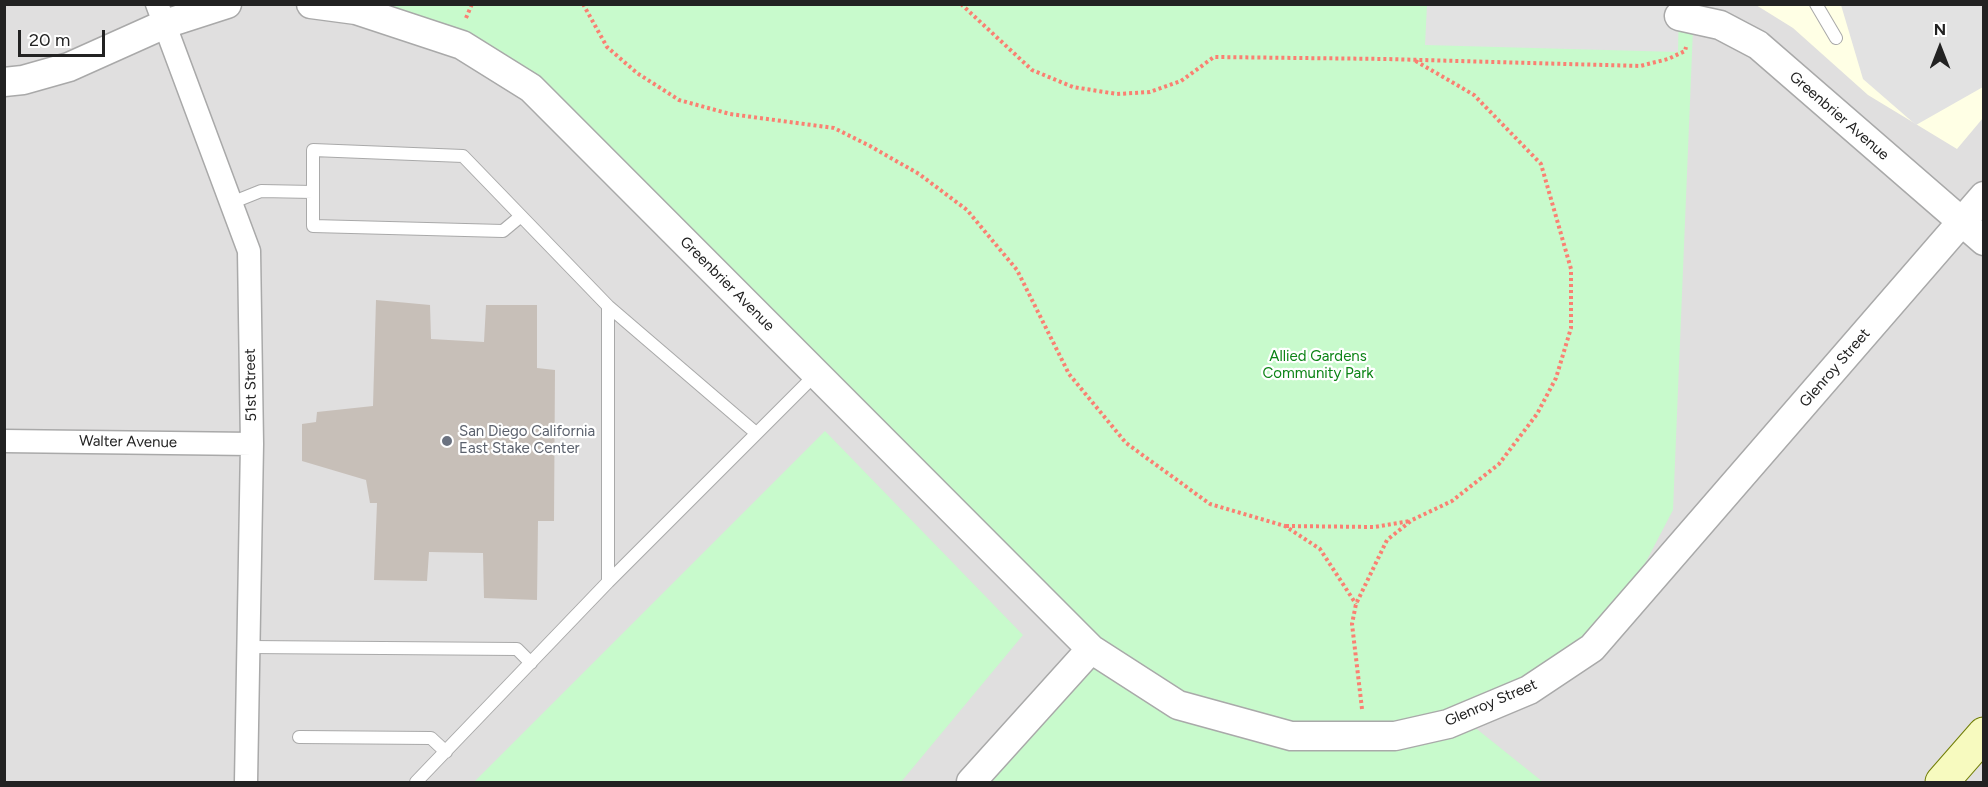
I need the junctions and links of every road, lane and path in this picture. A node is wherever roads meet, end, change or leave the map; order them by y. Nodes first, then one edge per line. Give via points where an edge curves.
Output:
1 (227, 4) edge
2 (311, 4) edge
3 (466, 4) edge
4 (583, 4) edge
5 (588, 4) edge
6 (961, 4) edge
7 (1816, 4) edge
8 (589, 12) junction
9 (161, 14) edge
10 (468, 14) dead end
11 (1683, 17) joint
12 (1836, 38) dead end
13 (1413, 60) junction
14 (4, 82) edge
15 (313, 192) junction
16 (1983, 196) edge
17 (231, 203) junction
18 (521, 216) junction
19 (1961, 222) junction
20 (1983, 241) edge
21 (608, 306) junction
22 (816, 374) junction
23 (756, 433) junction
24 (4, 441) edge
25 (252, 444) junction
26 (1412, 520) junction
27 (1285, 526) junction
28 (608, 582) junction
29 (1356, 604) junction
30 (249, 647) junction
31 (1091, 650) junction
32 (531, 663) junction
33 (1983, 734) edge
34 (1368, 736) junction
35 (299, 737) dead end
36 (446, 752) junction
37 (246, 783) edge
38 (416, 783) edge
39 (971, 783) edge
40 (1942, 783) edge

1 - 9 street
2 - 22 street, Greenbrier Avenue via 356,10 462,45 531,88
3 - 10 path
4 - 8 path
5 - 8 path
6 - 13 path via 1032,70 1073,87 1117,94 1150,93 1180,81 1214,57
7 - 12 lane
8 - 27 path via 607,47 679,100 730,114 834,128 919,174 967,210 1017,270 1069,374 1126,443 1210,504
9 - 14 street via 69,67
9 - 17 street, 51st Street
11 - 13 path via 1685,51 1640,66
11 - 19 street, Greenbrier Avenue via 1720,26 1758,45
13 - 26 path via 1474,95 1541,164 1571,269 1571,328 1556,378 1537,414 1499,464 1452,501
15 - 17 lane via 261,191
15 - 18 lane via 313,226 503,231
15 - 18 lane via 313,150 463,156
16 - 19 street, Glenroy Street
17 - 25 street, 51st Street via 249,251
18 - 21 lane
19 - 20 street, Greenbrier Avenue
19 - 34 street, Glenroy Street via 1592,648 1529,690 1448,724 1395,736
21 - 23 lane
21 - 28 lane
22 - 23 lane
22 - 31 street, Greenbrier Avenue
23 - 28 lane
24 - 25 street, Walter Avenue
25 - 30 street, 51st Street
26 - 27 path via 1374,527
26 - 29 path via 1387,540
27 - 29 path via 1320,549
28 - 32 lane
29 - 34 path via 1352,624
30 - 32 lane via 517,650
30 - 37 street, 51st Street
31 - 34 street, Glenroy Street via 1179,705 1291,736
31 - 39 street
32 - 36 lane
33 - 40 main road
35 - 36 lane via 431,738
36 - 38 lane

